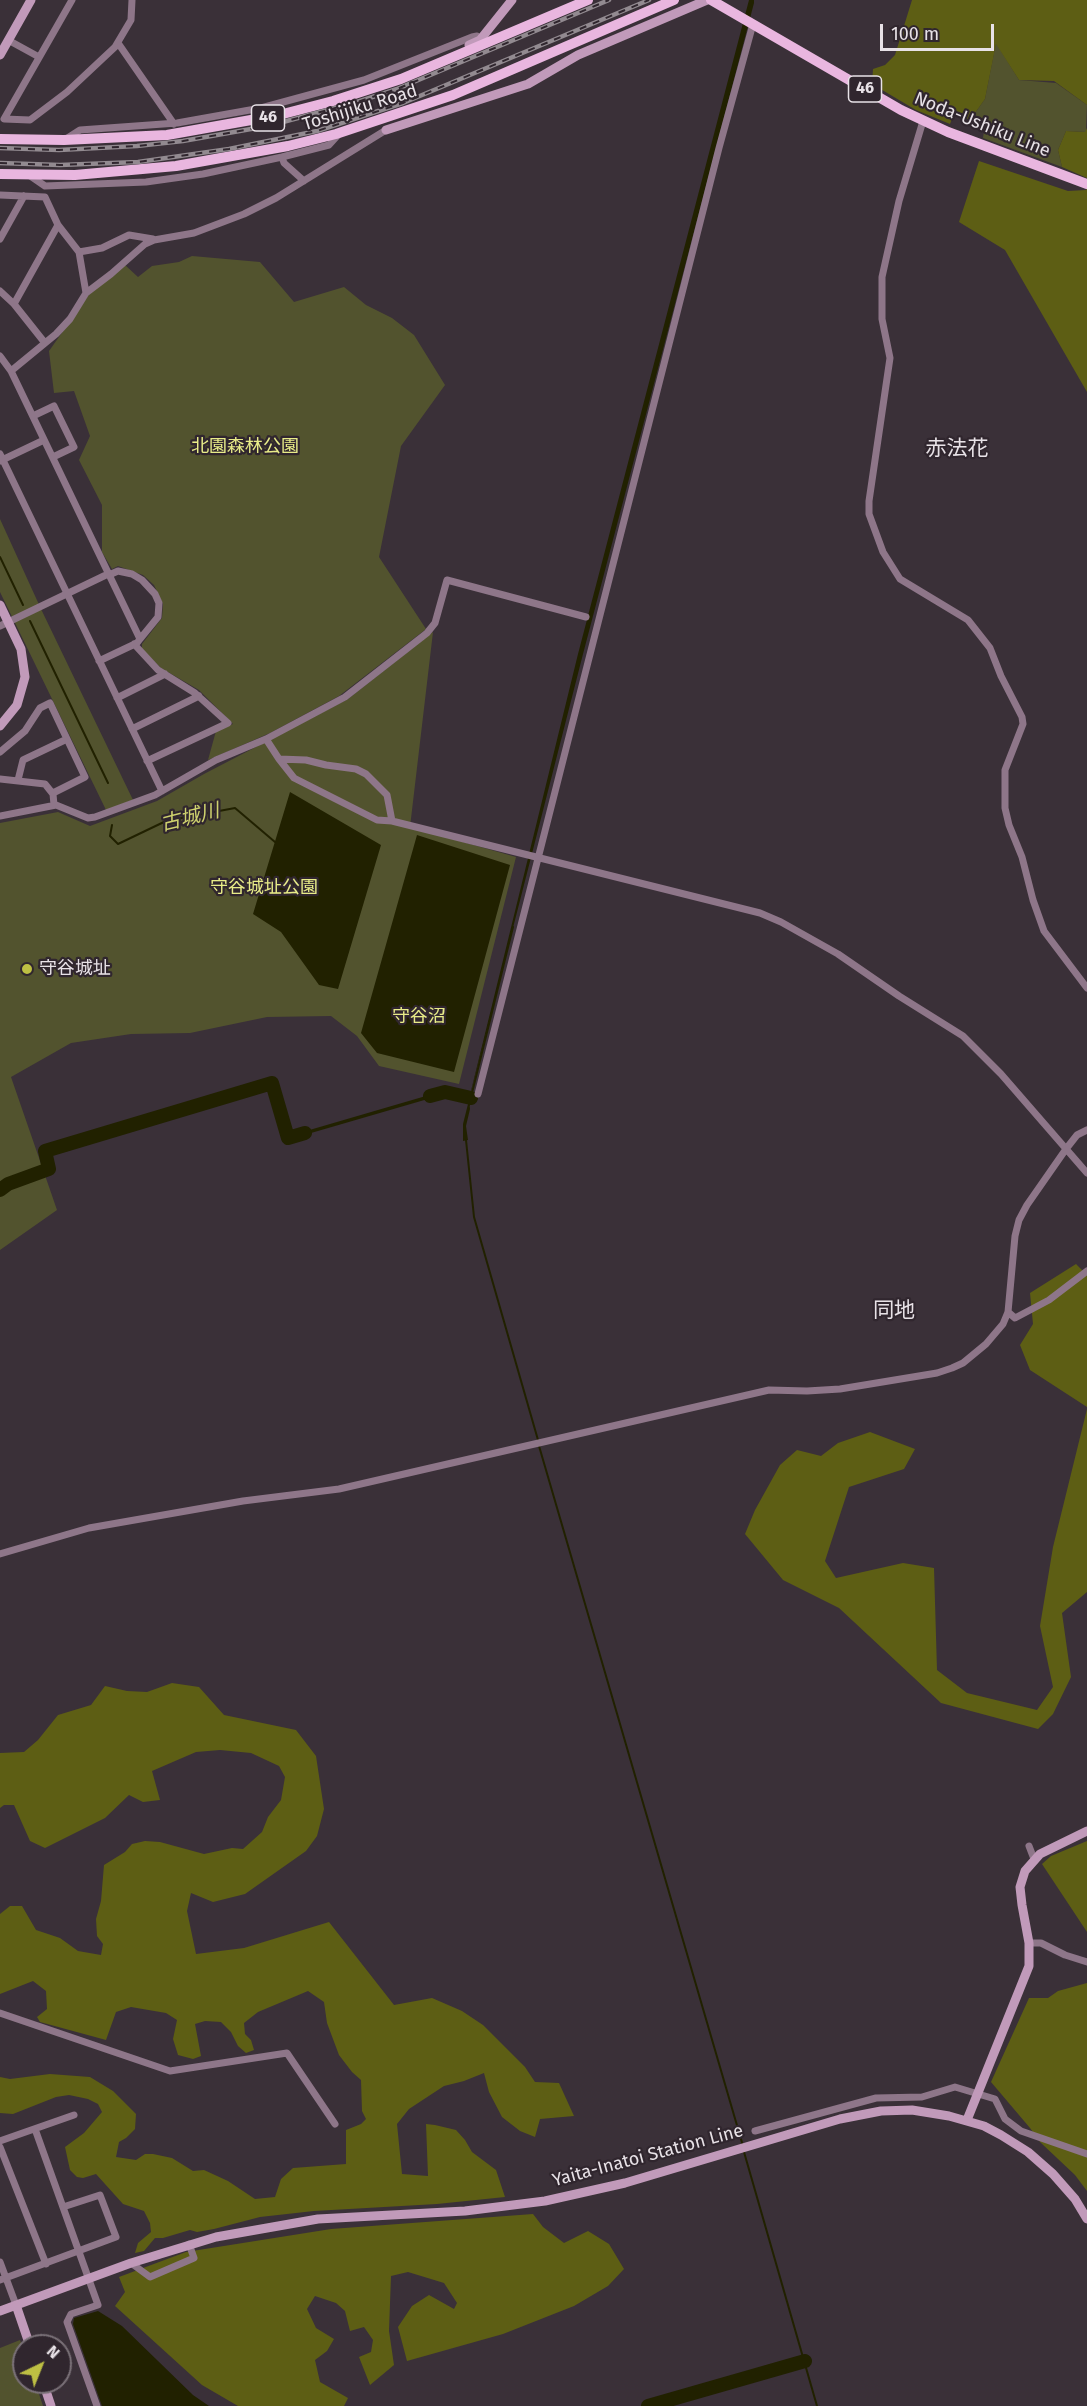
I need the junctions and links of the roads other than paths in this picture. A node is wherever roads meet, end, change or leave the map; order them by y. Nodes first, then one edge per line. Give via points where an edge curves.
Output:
1 (31, 0) edge
2 (72, 0) edge
3 (132, 0) edge
4 (512, 0) edge
5 (588, 0) edge
6 (674, 0) edge
7 (710, 0) edge
8 (501, 12) junction
9 (753, 24) junction
10 (518, 30) junction
11 (8, 40) junction
12 (482, 42) junction
13 (118, 44) junction
14 (0, 55) edge
15 (39, 57) junction
16 (399, 66) junction
17 (411, 74) junction
18 (922, 121) junction
19 (174, 123) junction
20 (386, 130) joint
21 (341, 133) junction
22 (0, 139) edge
23 (64, 140) junction
24 (282, 157) junction
25 (0, 174) edge
26 (28, 175) junction
27 (304, 182) junction
28 (1087, 184) edge
29 (0, 195) edge
30 (24, 196) junction
31 (58, 225) junction
32 (0, 239) edge
33 (154, 240) junction
34 (78, 252) junction
35 (0, 291) edge
36 (86, 293) junction
37 (14, 304) junction
38 (45, 343) junction
39 (0, 356) edge
40 (11, 370) junction
41 (33, 416) junction
42 (44, 440) junction
43 (1, 458) edge
44 (53, 458) junction
45 (109, 574) junction
46 (67, 594) junction
47 (0, 605) edge
48 (586, 617) dead end
49 (4, 624) edge
50 (137, 642) junction
51 (99, 661) junction
52 (165, 674) junction
53 (199, 696) junction
54 (117, 698) junction
55 (0, 726) edge
56 (132, 729) junction
57 (67, 739) junction
58 (266, 739) junction
59 (0, 752) edge
60 (279, 759) junction
61 (147, 761) junction
62 (0, 778) edge
63 (18, 780) junction
64 (162, 791) junction
65 (53, 793) junction
66 (54, 805) junction
67 (0, 816) edge
68 (392, 821) junction
69 (538, 858) junction
70 (1087, 988) edge
71 (478, 1094) dead end
72 (1087, 1130) edge
73 (1066, 1149) junction
74 (1087, 1173) edge
75 (1087, 1271) edge
76 (1008, 1312) junction
77 (0, 1554) edge
78 (1087, 1831) edge
79 (1029, 1846) dead end
80 (1034, 1859) junction
81 (1029, 1943) junction
82 (1087, 1962) edge
83 (0, 2013) edge
84 (978, 2093) junction
85 (74, 2115) dead end
86 (967, 2120) junction
87 (334, 2124) dead end
88 (35, 2129) junction
89 (755, 2131) dead end
90 (0, 2141) edge
91 (0, 2147) edge
92 (1087, 2154) edge
93 (63, 2206) junction
94 (1087, 2219) edge
95 (189, 2244) junction
96 (79, 2252) junction
97 (0, 2262) edge
98 (131, 2263) junction
99 (46, 2264) junction
100 (88, 2278) junction
101 (3, 2279) edge
102 (16, 2305) junction
103 (0, 2311) edge
104 (26, 2334) edge
105 (97, 2406) edge

1 - 11 main road
2 - 15 street
3 - 13 street via 131,20
4 - 8 main road
5 - 10 main road, Toshijiku Road / 46
6 - 21 main road, Toshijiku Road / 46 via 453,95
7 - 9 main road, Noda-Ushiku Line / 46
7 - 20 main road via 578,55 528,84
8 - 10 main road via 503,26
8 - 12 main road
9 - 18 main road, Noda-Ushiku Line / 46
9 - 69 street
10 - 12 main road, Toshijiku Road / 46
11 - 14 main road
11 - 15 street
12 - 16 street via 477,36 472,37
12 - 17 main road, Toshijiku Road / 46
13 - 15 street via 30,120 4,119
13 - 19 street
16 - 17 street
16 - 19 street via 299,99
17 - 23 main road, Toshijiku Road / 46 via 333,101 240,124 167,135
18 - 28 main road, Noda-Ushiku Line / 46
18 - 70 street via 882,277 882,319 890,358 869,514 883,552 900,579 968,620 990,648 1022,717 1023,724 1005,770 1009,825 1044,931
19 - 23 street via 80,130
20 - 27 street
21 - 24 street via 329,145
21 - 26 main road, Toshijiku Road / 46 via 176,166
22 - 23 main road, Toshijiku Road / 46
24 - 26 street via 146,182 45,186
24 - 27 street
25 - 26 main road, Toshijiku Road / 46
27 - 33 street via 216,225
29 - 30 street
30 - 31 street via 45,197
30 - 32 street
31 - 34 street
31 - 37 street
33 - 34 street via 129,235 102,248
33 - 36 street
34 - 36 street
35 - 37 street
36 - 38 street via 70,319
37 - 38 street
38 - 40 street
39 - 40 street
40 - 41 street
41 - 42 street
41 - 44 street via 54,406 64,426 74,447
42 - 43 street
42 - 44 street
43 - 46 street
44 - 45 street
45 - 46 street
45 - 50 street
45 - 50 street via 118,570 132,574 147,584 159,603 158,617
46 - 49 street
46 - 51 street
47 - 49 main road
48 - 58 street via 447,580 435,623 427,633 345,697
49 - 55 main road via 21,649 25,677 17,705
50 - 51 street
50 - 52 street via 151,663
51 - 54 street
52 - 53 street
52 - 54 street
53 - 56 street
53 - 61 street via 228,723
54 - 56 street
56 - 61 street
57 - 59 street via 50,703 40,708 25,731
57 - 63 street via 23,760
57 - 65 street via 85,777
58 - 60 street
58 - 64 street via 216,760
60 - 68 street via 294,778 377,820
60 - 68 street via 360,771 387,795
61 - 64 street
62 - 63 street
63 - 65 street via 45,784
64 - 66 street via 88,818
65 - 66 street
66 - 67 street
68 - 69 street
69 - 71 street
69 - 73 street via 760,913 791,927 963,1036
72 - 73 street via 1077,1135
73 - 74 street
73 - 76 street via 1019,1220
75 - 76 street via 1049,1300 1015,1318
76 - 77 street via 987,1344 963,1363 937,1373 819,1391 769,1390 339,1489 89,1528
78 - 80 main road
79 - 80 street
80 - 81 main road via 1020,1887
81 - 82 street via 1041,1943
81 - 84 main road via 1028,1972
83 - 87 street via 170,2071 287,2053
84 - 86 main road
84 - 89 street via 955,2087 922,2097 876,2098
84 - 92 street via 995,2099 1005,2120 1021,2131
85 - 88 street
86 - 94 main road, Yaita-Inatoi Station Line via 1028,2152 1062,2183
86 - 95 main road, Yaita-Inatoi Station Line via 897,2110 864,2114 625,2183 545,2200 465,2211 318,2219
88 - 90 street
88 - 93 street
91 - 99 street
93 - 96 street
93 - 96 street via 100,2195 116,2237
95 - 98 main road, Yaita-Inatoi Station Line
95 - 98 street via 194,2258 150,2277
96 - 99 street
96 - 100 street
97 - 101 street
98 - 100 main road, Yaita-Inatoi Station Line
99 - 101 street
100 - 102 main road, Yaita-Inatoi Station Line
100 - 105 street via 98,2305 71,2314 67,2322
101 - 102 street
102 - 103 main road, Yaita-Inatoi Station Line
102 - 104 main road

